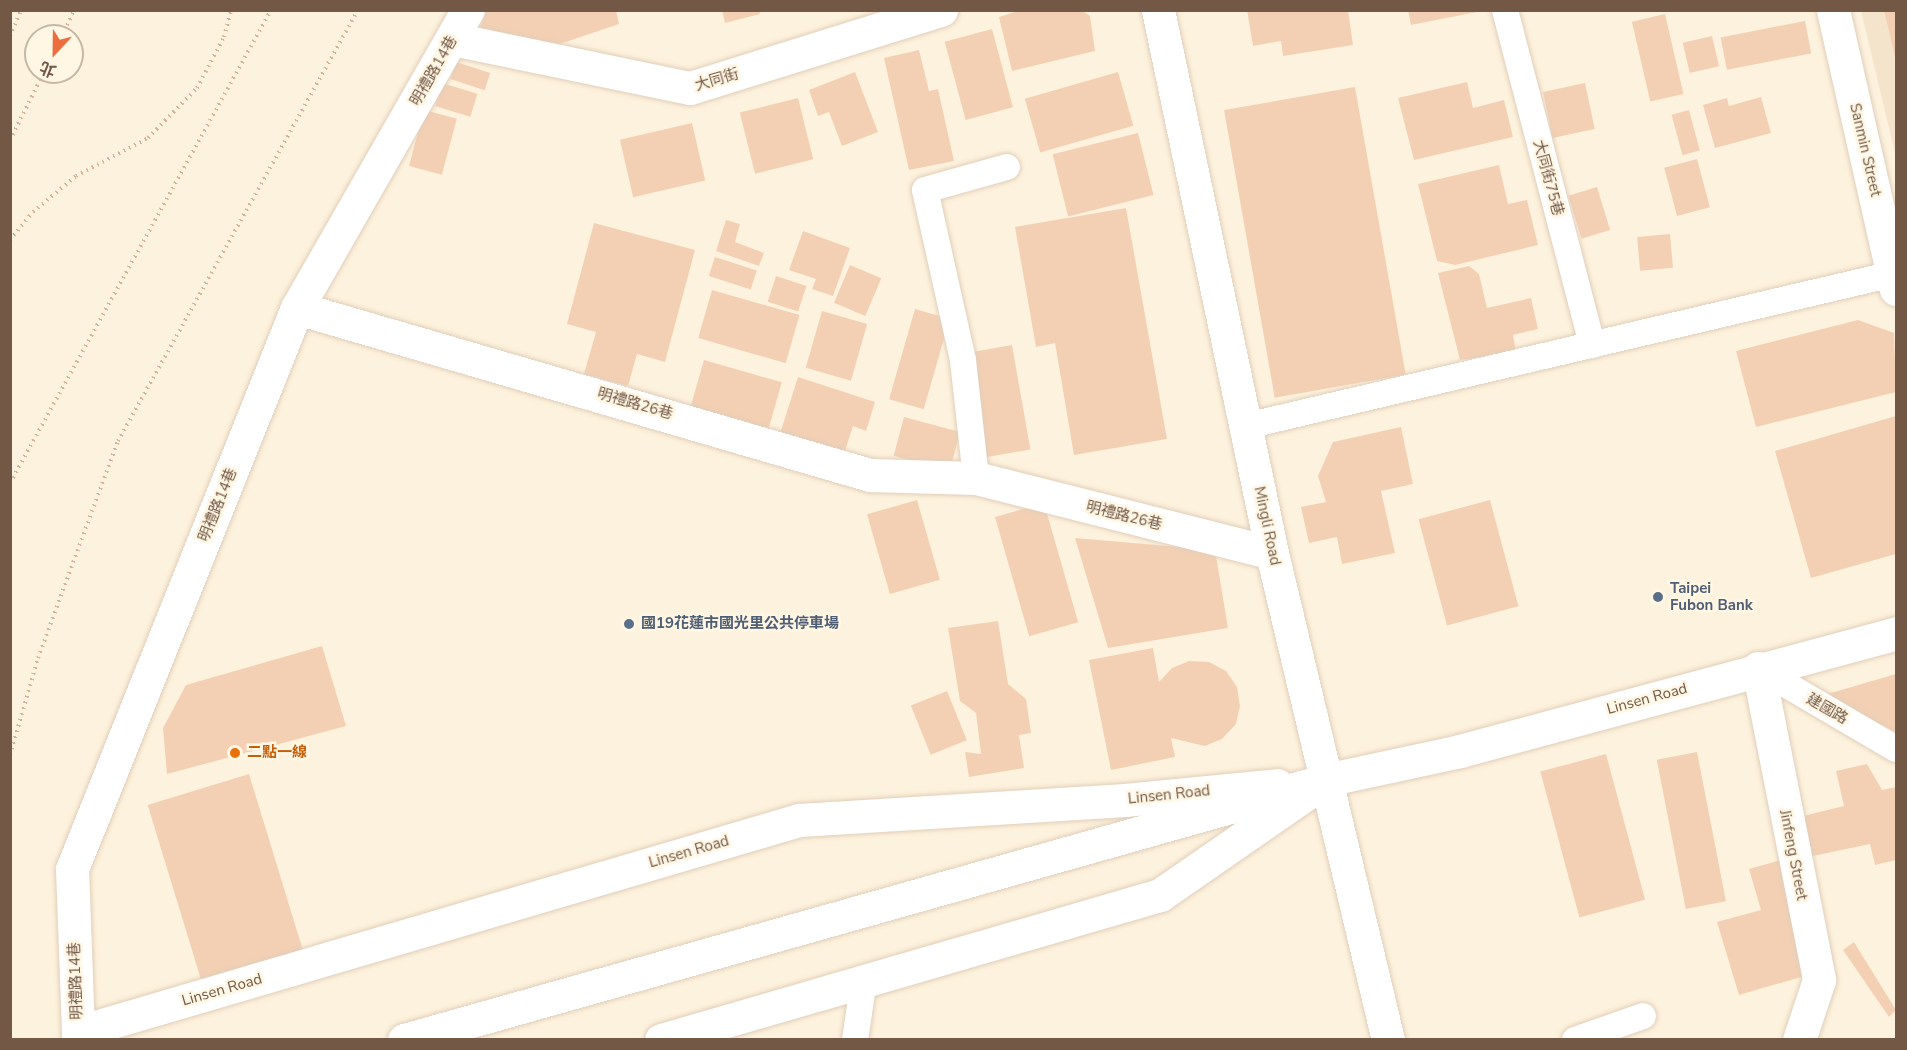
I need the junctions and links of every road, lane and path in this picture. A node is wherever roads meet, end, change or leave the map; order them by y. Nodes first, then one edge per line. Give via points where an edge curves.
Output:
1 (21, 10) edge
2 (74, 10) edge
3 (231, 10) edge
4 (271, 10) edge
5 (358, 10) edge
6 (468, 10) edge
7 (941, 10) edge
8 (1158, 10) edge
9 (1505, 10) edge
10 (1833, 10) edge
11 (68, 24) edge
12 (10, 36) edge
13 (453, 39) junction
14 (38, 84) edge
15 (10, 140) edge
16 (1007, 167) dead end
17 (10, 240) edge
18 (1895, 281) edge
19 (297, 308) junction
20 (1592, 345) junction
21 (1245, 426) junction
22 (976, 478) junction
23 (10, 483) edge
24 (1272, 553) junction
25 (1896, 633) edge
26 (1758, 668) junction
27 (1896, 749) edge
28 (10, 755) edge
29 (1326, 780) junction
30 (864, 979) junction
31 (1643, 1016) dead end
32 (78, 1036) edge
33 (412, 1037) edge
34 (661, 1040) edge
35 (855, 1040) edge
36 (1388, 1040) edge
37 (1575, 1040) edge
38 (1799, 1040) edge

1 - 12 path
2 - 11 path
3 - 17 path via 224,37 197,88 148,138 76,176 33,212
4 - 23 path
5 - 28 path via 118,441 38,658
6 - 13 street, 明禮路14巷
7 - 13 street, 大同街 via 690,88
8 - 21 street, Mingli Road
9 - 20 lane, 大同街75巷
10 - 18 street, Sanmin Street
13 - 19 street, 明禮路14巷
14 - 15 path
16 - 22 lane via 925,190 963,360
18 - 20 lane
19 - 22 street, 明禮路26巷 via 870,475
19 - 32 street, 明禮路14巷 via 72,869
20 - 21 lane
21 - 24 street, Mingli Road
22 - 24 street, 明禮路26巷
24 - 29 street, Mingli Road
25 - 26 street, Linsen Road
26 - 27 lane, 建國路
26 - 29 street, Linsen Road via 1460,751
26 - 38 street, Jinfeng Street via 1819,980
29 - 30 street, Linsen Road via 1160,895
29 - 32 street, Linsen Road via 1125,800 799,820
29 - 33 street, Linsen Road
29 - 36 street, Mingli Road
30 - 34 street, Linsen Road
30 - 35 lane
31 - 37 lane

